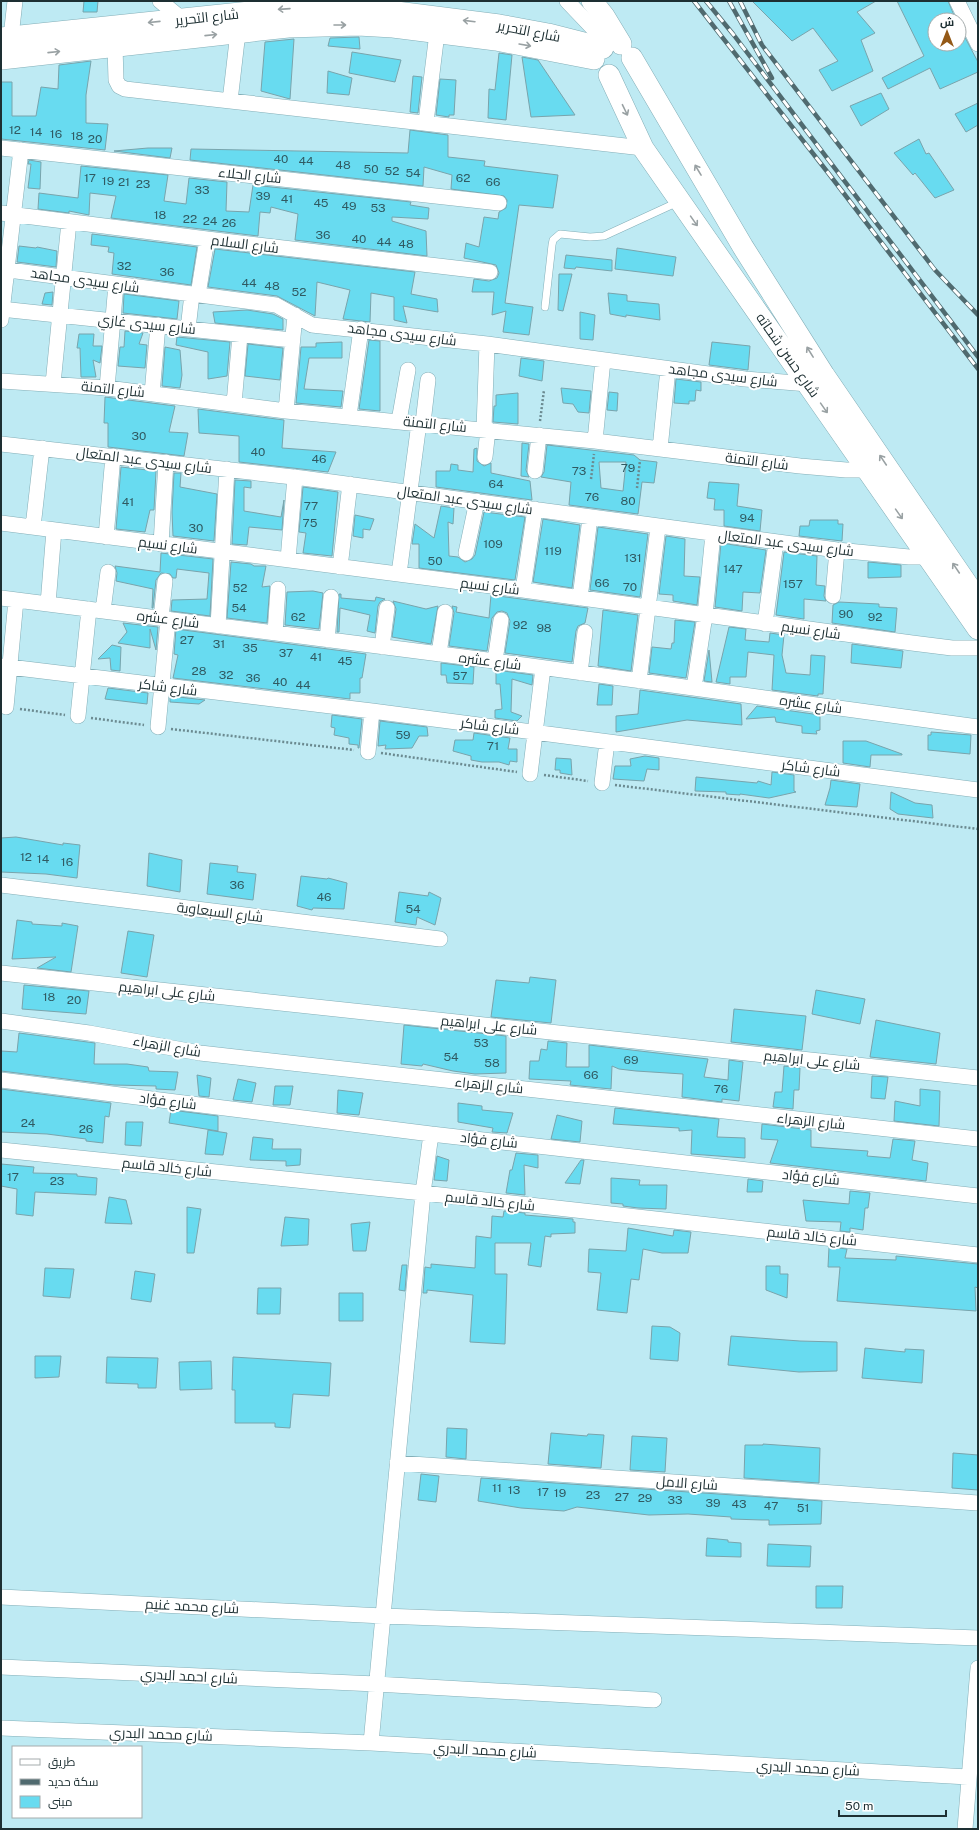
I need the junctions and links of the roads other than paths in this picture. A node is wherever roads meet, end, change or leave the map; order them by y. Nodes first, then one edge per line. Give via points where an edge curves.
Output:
1 (15, 1) edge
2 (160, 1) edge
3 (567, 1) edge
4 (592, 1) edge
5 (957, 1) edge
6 (183, 29) junction
7 (238, 32) junction
8 (437, 33) junction
9 (497, 33) junction
10 (16, 41) edge
11 (978, 44) edge
12 (115, 46) junction
13 (612, 55) junction
14 (1, 58) edge
15 (230, 101) junction
16 (426, 122) junction
17 (1, 148) edge
18 (643, 148) junction
19 (21, 150) junction
20 (680, 201) junction
21 (499, 203) dead end
22 (7, 214) edge
23 (69, 222) junction
24 (207, 239) junction
25 (743, 248) junction
26 (722, 261) junction
27 (4, 269) edge
28 (490, 272) dead end
29 (63, 277) junction
30 (116, 284) junction
31 (195, 295) junction
32 (545, 307) dead end
33 (1, 312) edge
34 (295, 314) junction
35 (60, 315) junction
36 (113, 321) junction
37 (158, 325) junction
38 (188, 329) junction
39 (361, 329) junction
40 (240, 334) junction
41 (292, 340) junction
42 (487, 344) junction
43 (603, 360) junction
44 (668, 369) junction
45 (408, 370) dead end
46 (428, 380) dead end
47 (816, 380) junction
48 (1, 381) edge
49 (53, 384) junction
50 (107, 388) junction
51 (152, 394) junction
52 (234, 404) junction
53 (286, 411) junction
54 (349, 416) junction
55 (399, 421) junction
56 (421, 423) junction
57 (486, 429) junction
58 (539, 435) junction
59 (595, 441) junction
60 (1, 444) edge
61 (42, 448) junction
62 (660, 449) junction
63 (113, 456) junction
64 (485, 458) dead end
65 (166, 462) junction
66 (227, 469) junction
67 (868, 470) junction
68 (535, 471) dead end
69 (295, 477) junction
70 (350, 484) junction
71 (410, 492) junction
72 (477, 500) junction
73 (535, 509) junction
74 (590, 518) junction
75 (1, 523) edge
76 (33, 527) junction
77 (658, 527) junction
78 (54, 530) junction
79 (713, 534) junction
80 (106, 537) junction
81 (776, 542) junction
82 (161, 544) junction
83 (837, 550) junction
84 (223, 552) junction
85 (466, 553) dead end
86 (929, 557) junction
87 (288, 560) junction
88 (340, 567) junction
89 (108, 572) dead end
90 (399, 574) junction
91 (165, 581) dead end
92 (278, 589) dead end
93 (523, 590) junction
94 (832, 596) dead end
95 (331, 597) dead end
96 (1, 598) edge
97 (580, 598) junction
98 (16, 600) junction
99 (978, 600) edge
100 (48, 604) junction
101 (648, 607) junction
102 (387, 608) dead end
103 (96, 610) junction
104 (445, 612) dead end
105 (705, 615) junction
106 (165, 619) junction
107 (501, 620) dead end
108 (765, 624) junction
109 (218, 626) junction
110 (978, 629) edge
111 (585, 632) dead end
112 (275, 633) junction
113 (327, 640) junction
114 (382, 647) junction
115 (978, 648) edge
116 (439, 654) junction
117 (495, 661) junction
118 (6, 666) edge
119 (543, 668) junction
120 (580, 673) junction
121 (82, 676) junction
122 (639, 681) junction
123 (162, 686) junction
124 (694, 688) junction
125 (6, 707) road end
126 (372, 711) junction
127 (78, 716) road end
128 (158, 727) road end
129 (978, 727) edge
130 (535, 732) junction
131 (607, 742) junction
132 (368, 752) road end
133 (530, 774) road end
134 (602, 783) road end
135 (978, 790) edge
136 (1, 885) edge
137 (440, 939) dead end
138 (1, 973) edge
139 (1, 1021) edge
140 (978, 1078) edge
141 (1, 1080) edge
142 (431, 1134) junction
143 (978, 1139) edge
144 (1, 1150) edge
145 (423, 1193) junction
146 (978, 1196) edge
147 (978, 1255) edge
148 (396, 1463) junction
149 (978, 1503) edge
150 (1, 1596) edge
151 (382, 1616) junction
152 (978, 1638) edge
153 (1, 1667) edge
154 (978, 1668) edge
155 (376, 1684) junction
156 (654, 1700) dead end
157 (1, 1728) edge
158 (371, 1743) junction
159 (968, 1777) junction
160 (965, 1829) edge

1 - 10 street
2 - 6 street
3 - 13 street
4 - 13 main road, شارع حسن شحاته via 604,16
5 - 11 street
6 -> 7 main road, شارع التحرير
9 -> 6 main road, شارع التحرير via 381,10 347,8 277,9
6 -> 10 main road, شارع التحرير
6 - 12 main road, شارع التحرير
7 -> 8 main road, شارع التحرير via 323,25 358,25
7 - 15 street
8 - 9 main road, شارع التحرير
8 - 16 street
9 - 13 main road, شارع التحرير
10 -> 12 main road, شارع التحرير
10 - 14 main road, شارع التحرير
12 - 15 street via 116,80 119,86 125,89
13 -> 18 main road, شارع حسن شحاته
25 -> 13 main road, شارع حسن شحاته
15 - 16 street
16 - 18 street
17 - 19 street, شارع الجلاء
18 - 20 main road, شارع حسن شحاته
19 - 21 street, شارع الجلاء
19 - 22 street
20 -> 26 main road, شارع حسن شحاته
20 - 32 lane via 604,236 556,236 552,245
22 - 23 street, شارع السلام
22 - 27 street
23 - 24 street, شارع السلام
23 - 29 street
24 - 28 street, شارع السلام
24 - 31 street
25 - 26 main road
47 -> 25 main road, شارع حسن شحاته
26 - 47 main road, شارع حسن شحاته
27 - 29 street, شارع سيدى مجاهد
27 - 33 street
29 - 30 street, شارع سيدى مجاهد
29 - 35 street
30 - 31 street, شارع سيدى مجاهد
30 - 36 street
31 - 34 street, شارع سيدى مجاهد via 276,305
31 - 38 street
33 - 35 street, شارع سيدى غازي
34 - 39 street, شارع سيدى مجاهد via 312,324
34 - 41 street
35 - 36 street, شارع سيدى غازي
35 - 49 street
36 - 37 street, شارع سيدى غازي
36 - 50 street
37 - 38 street, شارع سيدى غازي
37 - 51 street
38 - 40 street, شارع سيدى غازي
39 - 42 street, شارع سيدى مجاهد
39 - 54 street
40 - 41 street, شارع سيدى غازي
40 - 52 street
41 - 53 street
42 - 43 street, شارع سيدى مجاهد
42 - 57 street
43 - 44 street, شارع سيدى مجاهد
43 - 59 street
44 - 47 street, شارع سيدى مجاهد via 745,379
44 - 62 street
45 - 55 street
46 - 56 street
47 -> 67 main road, شارع حسن شحاته
99 -> 47 main road, شارع حسن شحاته
48 - 49 street, شارع التمنة
49 - 50 street, شارع التمنة
50 - 51 street, شارع التمنة
51 - 52 street, شارع التمنة
52 - 53 street, شارع التمنة
53 - 54 street, شارع التمنة
54 - 55 street, شارع التمنة
55 - 56 street, شارع التمنة
56 - 57 street, شارع التمنة
56 - 71 street
57 - 58 street, شارع التمنة
57 - 64 street
58 - 59 street, شارع التمنة
58 - 68 street
59 - 62 street, شارع التمنة
60 - 61 street, شارع سيدى عبد المتعال
61 - 63 street, شارع سيدى عبد المتعال
61 - 76 street
62 - 67 street, شارع التمنة via 800,466
63 - 65 street, شارع سيدى عبد المتعال
63 - 80 street
65 - 66 street, شارع سيدى عبد المتعال
65 - 82 street
66 - 69 street, شارع سيدى عبد المتعال
66 - 84 street
67 -> 86 main road, شارع حسن شحاته
69 - 70 street, شارع سيدى عبد المتعال
69 - 87 street
70 - 71 street, شارع سيدى عبد المتعال
70 - 88 street
71 - 72 street, شارع سيدى عبد المتعال
71 - 90 street
72 - 73 street, شارع سيدى عبد المتعال
72 - 85 street
73 - 74 street, شارع سيدى عبد المتعال
73 - 93 street
74 - 77 street, شارع سيدى عبد المتعال
74 - 97 street
75 - 76 street, شارع نسيم
76 - 78 street, شارع نسيم
77 - 79 street, شارع سيدى عبد المتعال
77 - 101 street
78 - 80 street, شارع نسيم
78 - 100 street
79 - 81 street, شارع سيدى عبد المتعال
79 - 105 street
80 - 82 street, شارع نسيم
81 - 83 street, شارع سيدى عبد المتعال
81 - 108 street
82 - 84 street, شارع نسيم
83 - 86 street, شارع سيدى عبد المتعال
83 - 94 street
84 - 87 street, شارع نسيم
84 - 109 street
86 - 110 main road, شارع حسن شحاته
87 - 88 street, شارع نسيم
88 - 90 street, شارع نسيم
89 - 103 street
90 - 93 street, شارع نسيم
91 - 106 street
92 - 112 street
93 - 97 street, شارع نسيم
95 - 113 street
96 - 98 street, شارع عشره
97 - 101 street, شارع نسيم
98 - 100 street, شارع عشره
98 - 118 street
100 - 103 street, شارع عشره
101 - 105 street, شارع نسيم
101 - 122 street
102 - 114 street
103 - 106 street, شارع عشره
103 - 121 street
104 - 116 street
105 - 108 street, شارع نسيم
105 - 124 street
106 - 109 street, شارع عشره
106 - 123 street
107 - 117 street
108 - 115 street, شارع نسيم via 952,648
109 - 112 street, شارع عشره
111 - 120 street
112 - 113 street, شارع عشره
113 - 114 street, شارع عشره
114 - 116 street, شارع عشره
116 - 117 street, شارع عشره
117 - 119 street, شارع عشره
118 - 121 street, شارع شاكر
118 - 125 street
119 - 120 street, شارع عشره
119 - 130 street
120 - 122 street, شارع عشره
121 - 123 street, شارع شاكر
121 - 127 street
122 - 124 street, شارع عشره
123 - 126 street, شارع شاكر
123 - 128 street
124 - 129 street, شارع عشره
126 - 130 street, شارع شاكر
126 - 132 street
130 - 131 street, شارع شاكر
130 - 133 street
131 - 134 street
131 - 135 street, شارع شاكر
136 - 137 street, شارع السبعاوية
138 - 140 street, شارع على ابراهيم
139 - 143 street, شارع الزهراء via 89,1033 200,1053
141 - 142 street, شارع فؤاد
142 - 145 street
142 - 146 street, شارع فؤاد
144 - 145 street, شارع خالد قاسم
145 - 147 street, شارع خالد قاسم
145 - 148 street
148 - 149 street, شارع الامل
148 - 151 street
150 - 151 street, شارع محمد غنيم
151 - 152 street, شارع محمد غنيم
151 - 155 street
153 - 155 street, شارع احمد البدري
154 - 159 street
155 - 156 street, شارع احمد البدري
155 - 158 street
157 - 158 street, شارع محمد البدري
158 - 159 street, شارع محمد البدري
159 - 160 street

